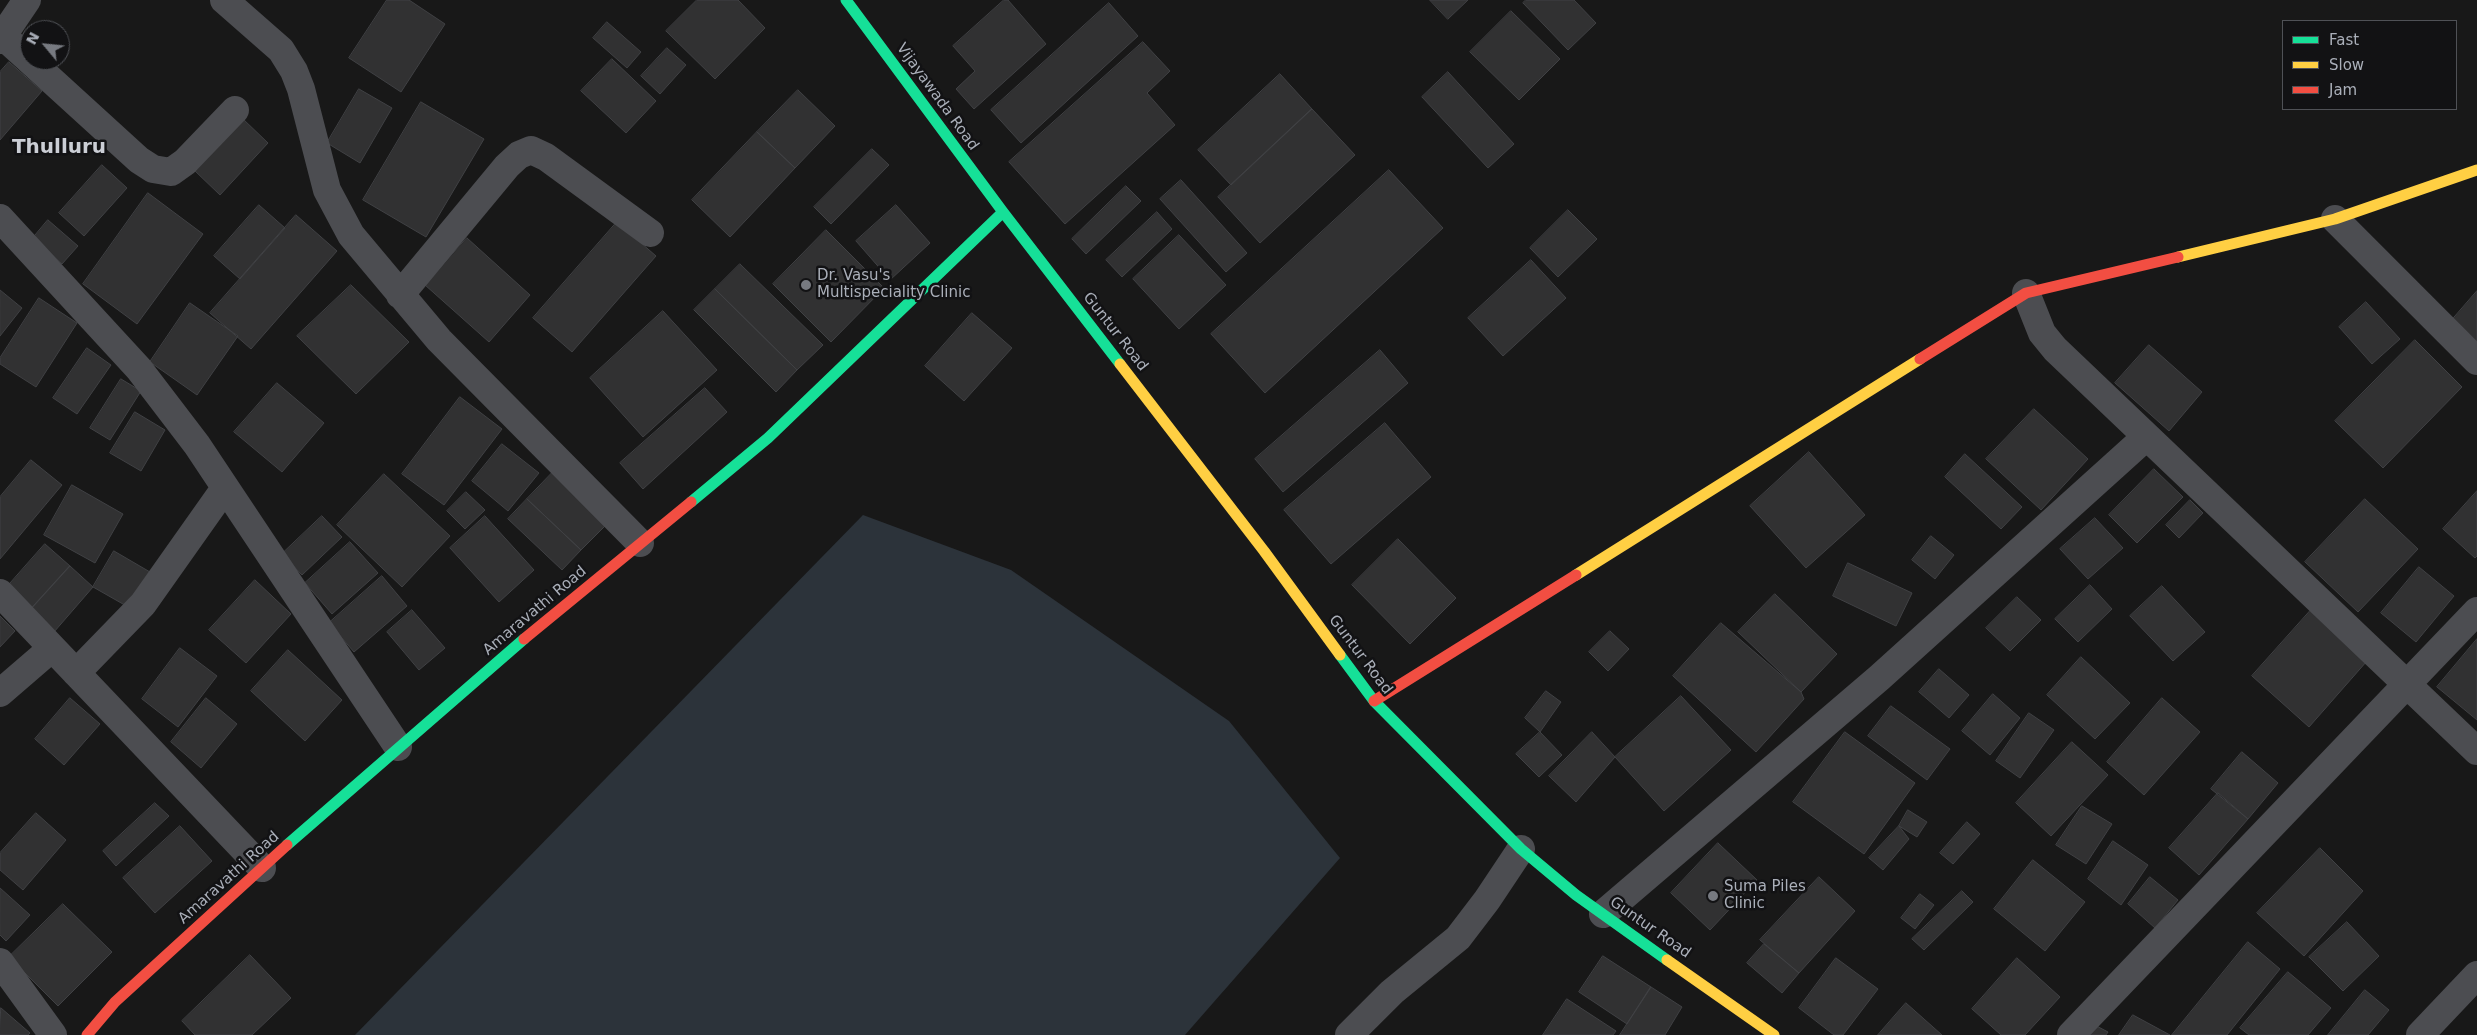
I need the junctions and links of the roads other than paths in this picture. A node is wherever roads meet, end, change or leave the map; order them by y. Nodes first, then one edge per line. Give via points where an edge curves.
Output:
1 (27, 0) edge
2 (224, 0) edge
3 (846, 0) edge
4 (2, 38) edge
5 (234, 110) dead end
6 (2477, 170) edge
7 (1003, 212) junction
8 (0, 218) edge
9 (2335, 219) junction
10 (650, 233) dead end
11 (2026, 293) junction
12 (400, 295) junction
13 (2477, 361) edge
14 (2146, 437) junction
15 (226, 488) junction
16 (640, 543) junction
17 (0, 594) edge
18 (2477, 611) edge
19 (51, 649) junction
20 (76, 674) junction
21 (2407, 685) junction
22 (0, 692) edge
23 (1374, 700) junction
24 (398, 748) junction
25 (2477, 750) edge
26 (1521, 849) junction
27 (262, 868) junction
28 (1603, 914) junction
29 (0, 962) edge
30 (2477, 975) edge
31 (53, 1035) edge
32 (87, 1035) edge
33 (1349, 1035) edge
34 (1774, 1035) edge
35 (2070, 1035) edge
36 (2420, 1035) edge

1 - 4 street
2 - 12 street via 281,50 294,71 327,190 351,235
3 - 7 main road, Vijayawada Road
4 - 5 street via 153,169 171,172 185,162
6 - 9 main road
7 - 16 main road, Amaravathi Road via 768,438
7 - 23 main road, Guntur Road via 1264,551
8 - 15 street via 139,369
9 - 11 main road
9 - 13 street
10 - 12 street via 546,157 531,150 507,166
11 - 14 street via 2042,333 2055,350
11 - 23 main road
12 - 16 street via 445,347
14 - 21 street
14 - 28 street via 1880,678
15 - 20 street via 143,604
15 - 24 street
16 - 24 main road, Amaravathi Road
17 - 19 street
18 - 21 street
19 - 20 street
19 - 22 street
20 - 27 street
21 - 25 street
21 - 35 street
23 - 26 main road, Guntur Road
24 - 27 main road, Amaravathi Road
26 - 28 main road, Guntur Road
26 - 33 street via 1488,900 1458,938 1392,992
27 - 32 main road, Amaravathi Road via 115,1002
28 - 34 main road, Guntur Road
29 - 31 street
30 - 36 street

